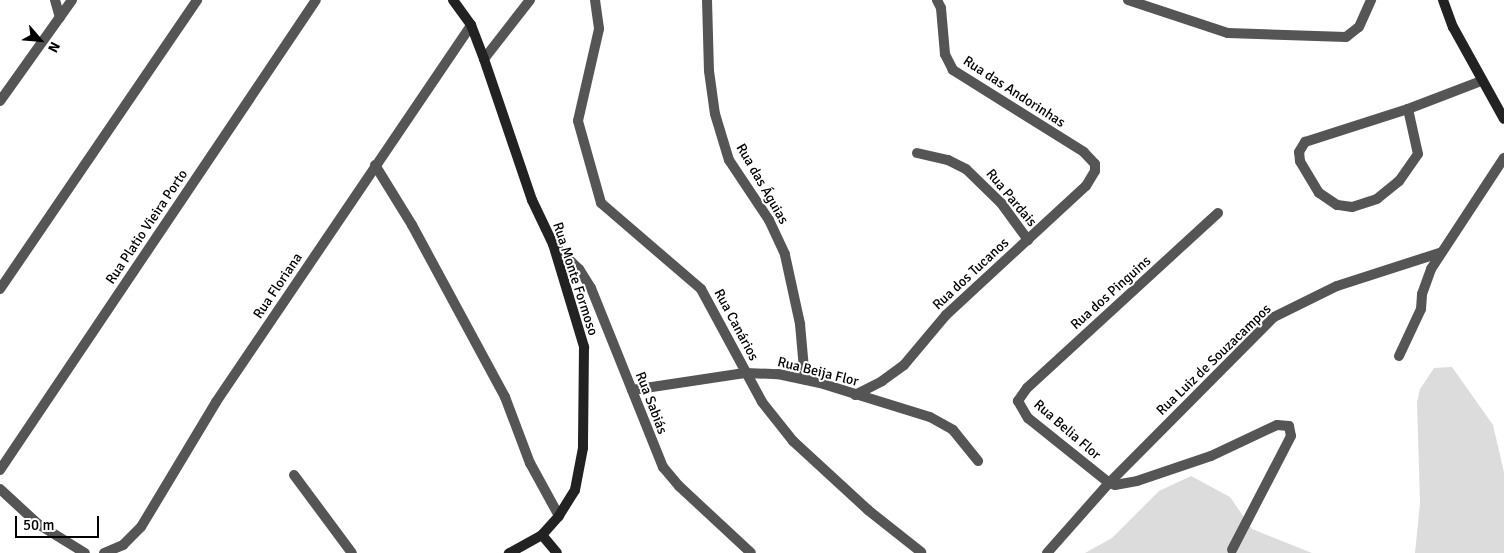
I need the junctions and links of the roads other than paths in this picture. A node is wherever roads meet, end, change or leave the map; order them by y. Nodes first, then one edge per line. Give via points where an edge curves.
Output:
1 (55, 0) edge
2 (72, 0) edge
3 (197, 0) edge
4 (316, 0) edge
5 (453, 0) edge
6 (530, 0) edge
7 (595, 0) edge
8 (707, 0) edge
9 (936, 0) edge
10 (1128, 0) edge
11 (1371, 0) edge
12 (1443, 0) edge
13 (60, 16) junction
14 (471, 25) junction
15 (484, 59) junction
16 (1481, 81) junction
17 (0, 101) edge
18 (1408, 109) junction
19 (1504, 119) edge
20 (917, 153) dead end
21 (1504, 158) edge
22 (1095, 164) joint
23 (375, 165) junction
24 (1218, 213) dead end
25 (1028, 240) junction
26 (553, 244) junction
27 (1442, 252) junction
28 (0, 289) edge
29 (1399, 356) dead end
30 (745, 373) junction
31 (805, 380) junction
32 (632, 390) junction
33 (1022, 392) joint
34 (855, 395) junction
35 (978, 461) dead end
36 (0, 470) edge
37 (294, 475) dead end
38 (1109, 483) junction
39 (0, 489) edge
40 (559, 516) junction
41 (542, 535) junction
42 (520, 550) edge
43 (1232, 550) dead end
44 (922, 552) edge
45 (85, 553) edge
46 (104, 553) edge
47 (352, 553) edge
48 (509, 553) edge
49 (557, 553) edge
50 (752, 553) edge
51 (1048, 553) edge

1 - 13 street
2 - 13 street
3 - 28 street
4 - 36 street, Rua Platio Vieira Porto
5 - 14 street, Rua Monte Formoso
6 - 15 street
7 - 30 street, Rua Canários via 599,28 578,121 601,203 701,289
8 - 31 street, Rua das Águias via 709,71 715,114 729,160 768,220 785,255 800,324
9 - 22 street, Rua das Andorinhas via 941,8 945,54 953,70 1084,152
10 - 11 street via 1219,32 1346,37 1359,27
12 - 16 street
13 - 17 street
14 - 15 street, Rua Monte Formoso
14 - 23 street, Rua Floriana
15 - 26 street, Rua Monte Formoso via 532,200
16 - 18 street
16 - 19 street
18 - 18 street via 1301,145 1300,161 1319,193 1338,205 1352,207 1377,199 1399,182 1418,154
20 - 25 street, Rua Pardais via 966,169 1001,203
21 - 27 street
22 - 25 street, Rua dos Tucanos via 1092,178 1086,186
23 - 40 street via 412,225 505,397 530,463
23 - 46 street, Rua Floriana via 206,418 141,527 123,545
24 - 33 street, Rua dos Pinguins
25 - 34 street, Rua dos Tucanos via 946,315 904,365
26 - 32 street, Rua Sabiás via 579,269 592,288
26 - 40 street, Rua Monte Formoso via 581,333 585,364 582,465 574,490
27 - 29 street via 1426,282 1421,309
27 - 38 street, Rua Luiz de Souzacampos via 1337,286 1274,318
30 - 31 street, Rua Beija Flor via 771,373
30 - 32 street, Rua Beija Flor
30 - 44 street, Rua Canários via 768,412 793,441 868,510
31 - 34 street, Rua Beija Flor
32 - 50 street, Rua Sabiás via 657,456 670,476
33 - 38 street, Rua Belia Flor via 1018,401 1028,418
34 - 35 street, Rua Beija Flor via 942,424 953,430
37 - 47 street
38 - 43 street via 1138,481 1211,456 1277,425 1290,426 1292,431 1288,442
38 - 51 street, Rua Luiz de Souzacampos
39 - 45 street via 38,524
40 - 41 street, Rua Monte Formoso
41 - 42 street, Rua Monte Formoso
41 - 49 street
42 - 48 street, Rua Monte Formoso

